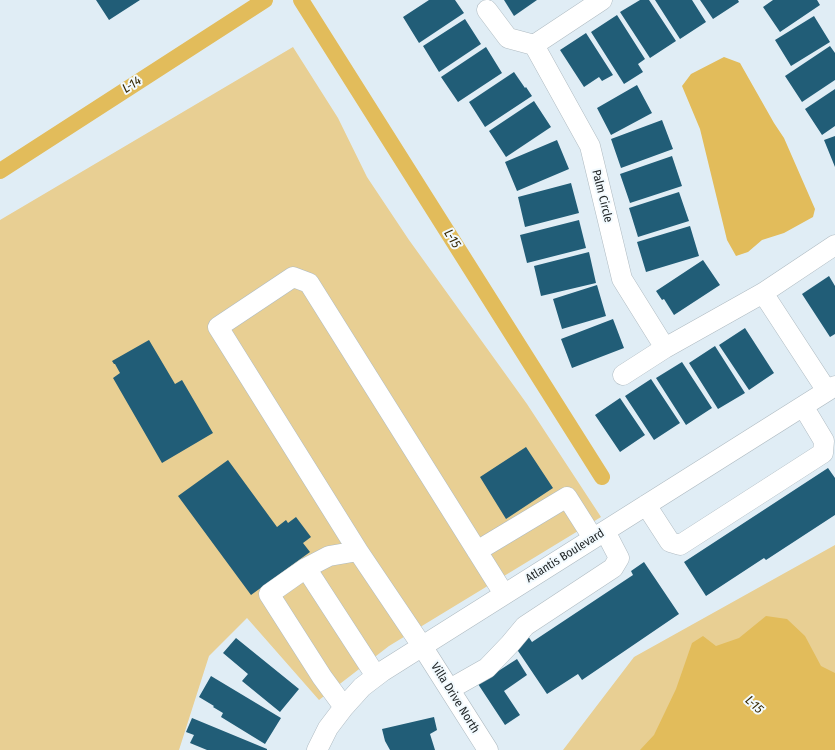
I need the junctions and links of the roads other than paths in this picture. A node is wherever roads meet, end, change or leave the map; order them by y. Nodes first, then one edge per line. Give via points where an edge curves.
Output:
1 (602, 0) edge
2 (487, 10) dead end
3 (534, 45) junction
4 (835, 245) edge
5 (763, 293) junction
6 (665, 348) junction
7 (623, 375) dead end
8 (831, 389) edge
9 (804, 406) junction
10 (646, 505) junction
11 (599, 535) junction
12 (358, 551) junction
13 (477, 551) junction
14 (306, 568) junction
15 (504, 594) junction
16 (422, 646) junction
17 (376, 676) junction
18 (450, 689) junction
19 (344, 707) junction
20 (317, 750) edge
21 (488, 750) edge

1 - 3 street
2 - 3 street via 508,38
3 - 6 street, Palm Circle via 590,146 622,279
4 - 5 street
5 - 6 street
5 - 8 street
6 - 7 street
8 - 9 street, Atlantis Boulevard
9 - 10 street, Atlantis Boulevard
9 - 10 street via 824,441 822,453 680,545 670,542
10 - 11 street, Atlantis Boulevard
11 - 13 street via 567,497
11 - 15 street, Atlantis Boulevard
11 - 18 street via 619,558 613,568 525,626 487,668
12 - 13 street, Villa Drive North via 218,327 293,277 309,284
12 - 14 street via 329,556
12 - 16 street, Villa Drive North
13 - 15 street
14 - 17 street
14 - 19 street via 269,594
15 - 16 street, Atlantis Boulevard
16 - 17 street, Atlantis Boulevard
16 - 18 street, Villa Drive North
17 - 19 street, Atlantis Boulevard
18 - 21 street, Villa Drive North
19 - 20 street, Atlantis Boulevard via 328,728

